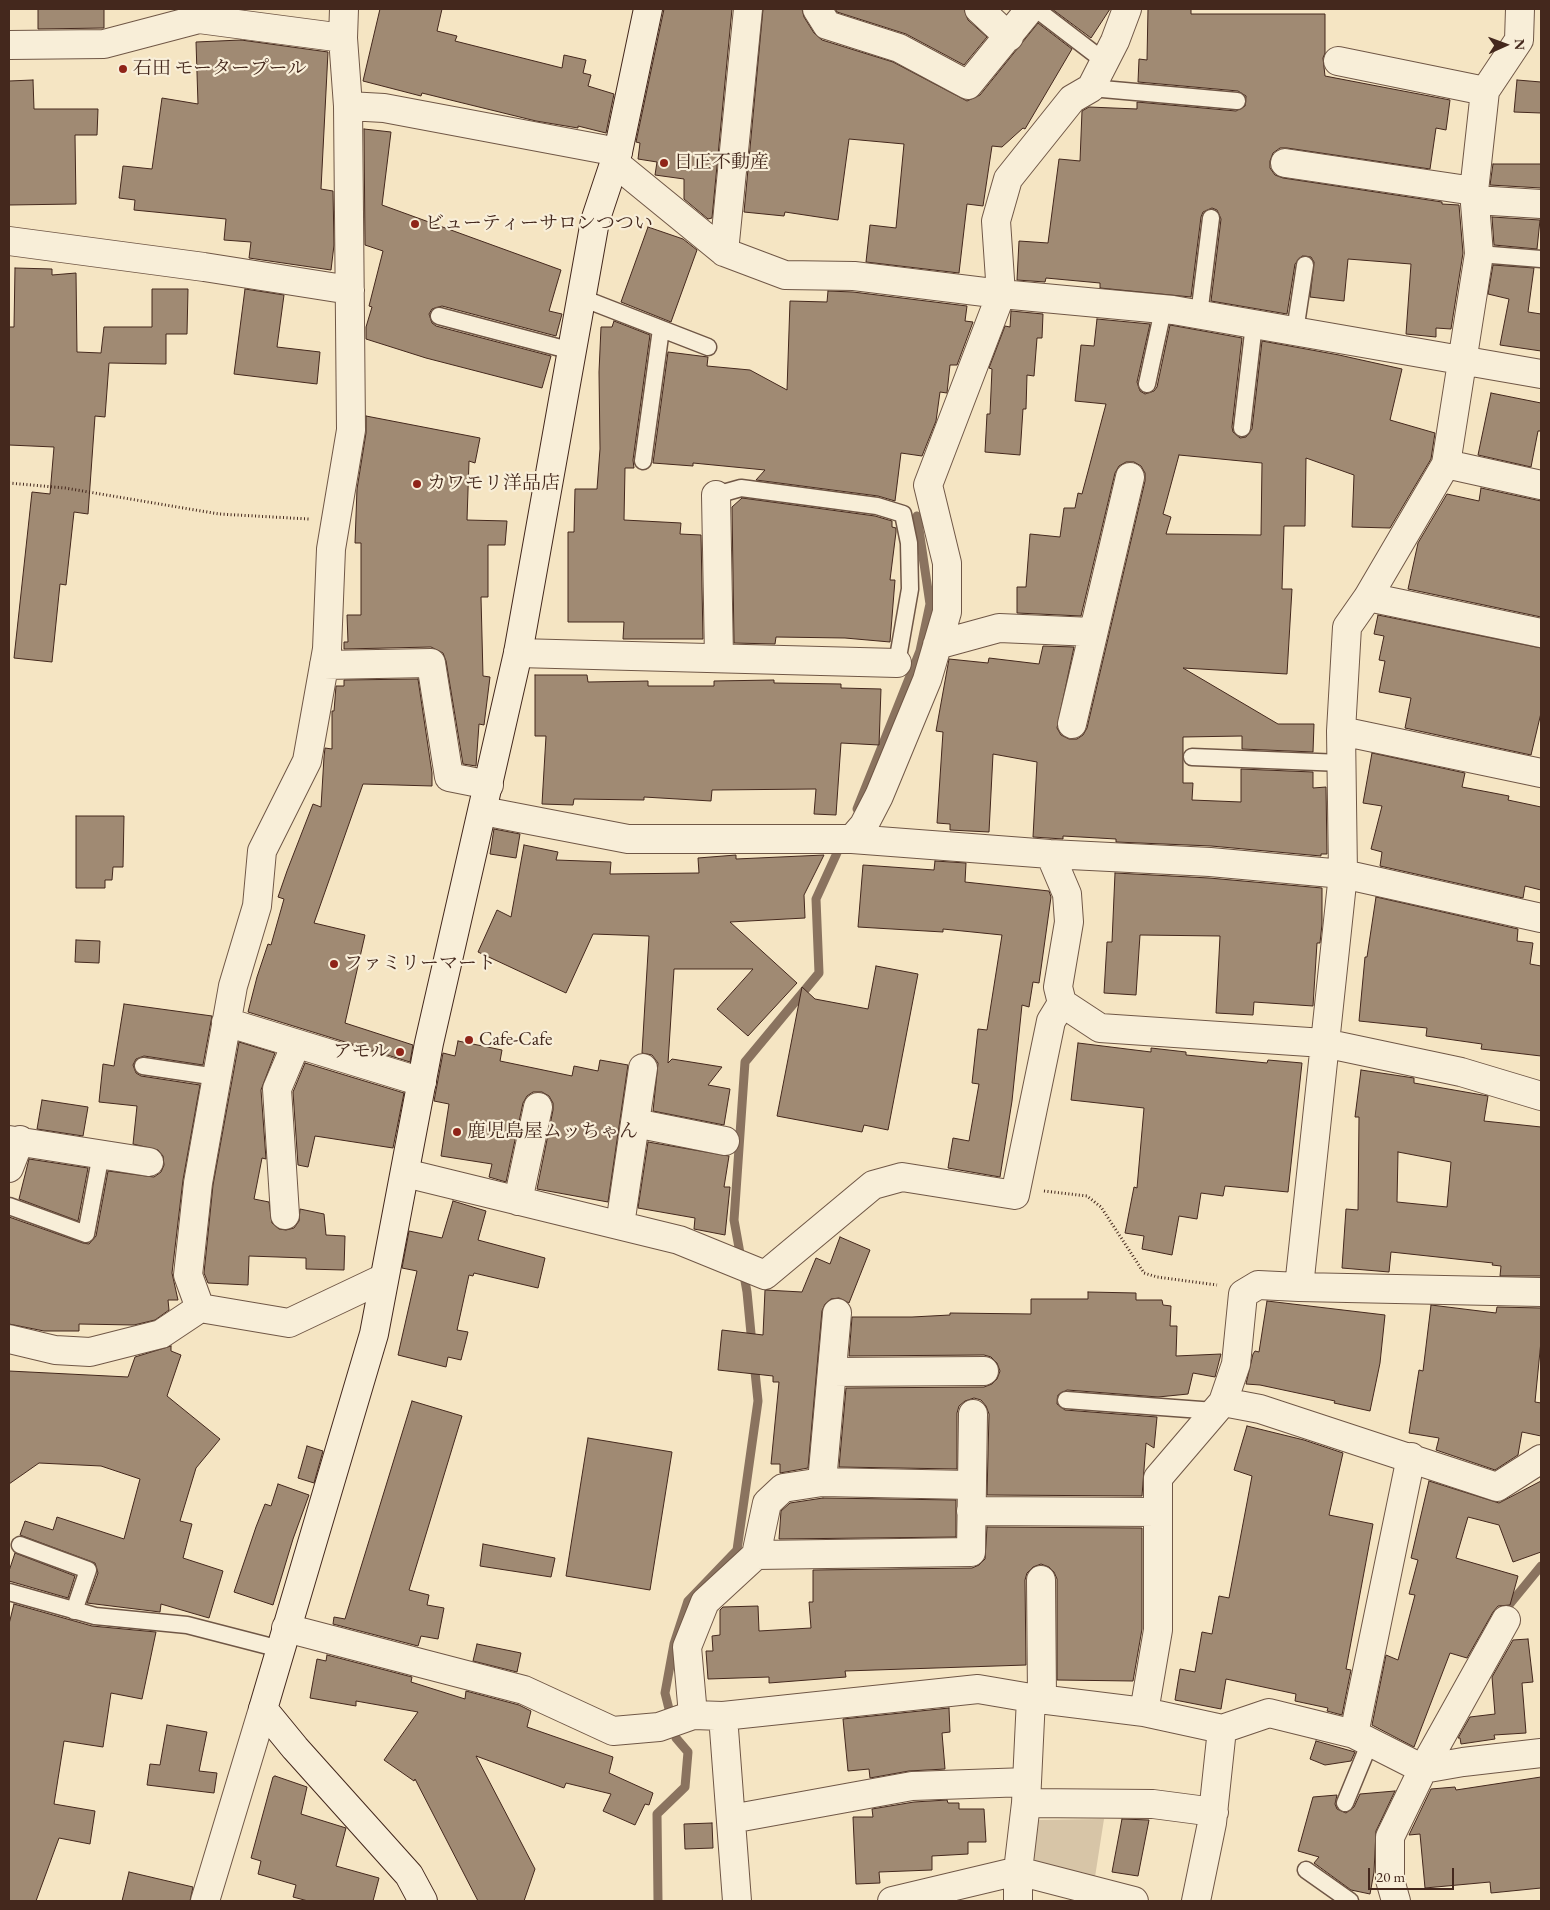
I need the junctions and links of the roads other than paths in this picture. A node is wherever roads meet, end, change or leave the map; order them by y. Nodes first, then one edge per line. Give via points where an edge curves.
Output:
1 (344, 9) edge
2 (648, 9) edge
3 (748, 9) edge
4 (817, 9) edge
5 (979, 9) edge
6 (1030, 9) edge
7 (1036, 9) edge
8 (1127, 9) edge
9 (1520, 9) edge
10 (1009, 37) junction
11 (342, 38) junction
12 (9, 45) edge
13 (1104, 61) junction
14 (1338, 61) dead end
15 (1091, 88) junction
16 (1485, 91) junction
17 (1237, 101) dead end
18 (348, 106) junction
19 (617, 158) junction
20 (1285, 163) dead end
21 (1474, 195) junction
22 (1541, 204) edge
23 (1211, 218) dead end
24 (9, 241) edge
25 (724, 252) junction
26 (1479, 254) junction
27 (1541, 259) edge
28 (1305, 265) dead end
29 (350, 290) junction
30 (1001, 294) junction
31 (582, 298) junction
32 (1163, 310) junction
33 (1199, 315) junction
34 (439, 316) dead end
35 (1254, 324) junction
36 (661, 329) junction
37 (1295, 331) junction
38 (708, 347) dead end
39 (572, 351) junction
40 (1463, 358) junction
41 (1541, 374) edge
42 (1148, 384) dead end
43 (1242, 428) dead end
44 (643, 461) dead end
45 (1446, 464) junction
46 (1130, 477) dead end
47 (1541, 485) edge
48 (716, 495) joint
49 (1368, 597) junction
50 (1093, 632) junction
51 (1541, 633) edge
52 (937, 645) junction
53 (518, 652) junction
54 (719, 658) junction
55 (897, 663) joint
56 (324, 665) junction
57 (1072, 724) dead end
58 (1341, 731) junction
59 (1192, 757) dead end
60 (1342, 763) junction
61 (1541, 773) edge
62 (486, 798) junction
63 (852, 839) junction
64 (1050, 854) junction
65 (1343, 874) junction
66 (1541, 918) edge
67 (1062, 1003) junction
68 (226, 1022) junction
69 (296, 1044) junction
70 (1324, 1044) junction
71 (143, 1066) dead end
72 (643, 1068) dead end
73 (218, 1077) junction
74 (422, 1082) junction
75 (1541, 1096) edge
76 (538, 1108) dead end
77 (635, 1123) junction
78 (14, 1140) edge
79 (725, 1141) dead end
80 (101, 1154) junction
81 (149, 1162) dead end
82 (9, 1168) edge
83 (405, 1173) junction
84 (518, 1200) junction
85 (9, 1206) edge
86 (285, 1215) dead end
87 (620, 1225) junction
88 (384, 1278) junction
89 (1299, 1287) junction
90 (1541, 1292) edge
91 (200, 1308) junction
92 (837, 1313) dead end
93 (9, 1339) edge
94 (984, 1371) dead end
95 (832, 1372) junction
96 (1066, 1400) dead end
97 (1219, 1407) junction
98 (973, 1414) dead end
99 (1411, 1457) junction
100 (1541, 1459) edge
101 (822, 1482) junction
102 (971, 1498) junction
103 (1158, 1512) junction
104 (20, 1545) dead end
105 (756, 1556) junction
106 (1041, 1580) dead end
107 (9, 1592) edge
108 (74, 1611) junction
109 (1506, 1620) dead end
110 (283, 1639) junction
111 (1037, 1698) junction
112 (263, 1709) junction
113 (1144, 1712) junction
114 (693, 1714) junction
115 (723, 1716) junction
116 (1222, 1729) junction
117 (1362, 1738) junction
118 (1541, 1753) edge
119 (1423, 1769) junction
120 (1027, 1793) junction
121 (1345, 1803) dead end
122 (1214, 1812) junction
123 (731, 1818) junction
124 (1306, 1870) dead end
125 (1018, 1871) junction
126 (205, 1901) edge
127 (423, 1901) edge
128 (737, 1901) edge
129 (892, 1901) edge
130 (1018, 1901) edge
131 (1134, 1901) edge
132 (1196, 1901) edge
133 (1350, 1901) edge
134 (1396, 1901) edge

1 - 11 street
2 - 19 street
3 - 25 street
4 - 10 street via 826,25 899,48 968,85
5 - 10 street
6 - 10 street
7 - 13 lane
8 - 13 street via 1116,41
9 - 16 street via 1519,40
11 - 12 street via 199,19 104,44
11 - 18 street
13 - 15 street
14 - 16 street
15 - 17 lane
15 - 30 street via 1072,99 1008,179 996,222
16 - 21 street
18 - 19 street via 384,108
18 - 29 street
19 - 25 street
19 - 31 street via 595,221
20 - 21 street
21 - 22 street
21 - 26 street
23 - 33 lane
24 - 29 street
25 - 30 street via 785,275 854,276
26 - 27 lane
26 - 40 street
28 - 37 lane
29 - 56 street via 351,430 334,520
30 - 32 street
30 - 52 street via 928,485 947,563 946,612
31 - 36 lane
31 - 39 street
32 - 33 street
32 - 42 lane
33 - 35 street
34 - 39 lane
35 - 37 street
35 - 43 lane
36 - 38 lane
36 - 44 lane
37 - 40 street
39 - 53 street
40 - 41 street
40 - 45 street
45 - 47 street
45 - 49 street
46 - 50 street
48 - 54 street
48 - 55 lane via 741,488 877,506 903,514 909,543 910,588
49 - 51 street
49 - 58 street via 1347,627
50 - 52 street via 999,628
50 - 57 street
52 - 63 street via 928,680 879,796 864,825
53 - 54 street
53 - 62 street
54 - 55 street
56 - 62 street via 431,663 449,777
56 - 68 street via 307,760 262,851 257,906 233,986
58 - 60 street
58 - 61 street
59 - 60 lane
60 - 65 street
62 - 63 street via 628,839
62 - 74 street
63 - 64 street
64 - 65 street via 1210,862
64 - 67 street via 1068,904 1069,922 1058,988
65 - 66 street
65 - 70 street
67 - 70 street via 1100,1028
67 - 87 street via 1051,1021 1015,1195 902,1177 873,1185 766,1275 679,1240
68 - 69 street
68 - 73 street
69 - 74 street
69 - 86 street via 277,1089
70 - 75 street via 1461,1072
70 - 89 street
71 - 73 lane
72 - 77 street
73 - 91 street via 198,1183 188,1275
74 - 83 street
76 - 84 street
77 - 79 street
77 - 87 street
78 - 80 street
78 - 82 street
80 - 81 street
80 - 85 lane via 86,1234
83 - 84 street
83 - 88 street
84 - 87 street
88 - 91 street via 289,1323
88 - 110 street via 374,1334
89 - 90 street
89 - 97 street via 1258,1285 1242,1294 1236,1364
91 - 93 street via 161,1334 90,1352 55,1350
92 - 95 street
94 - 95 street
95 - 101 street
96 - 97 lane
97 - 99 street via 1260,1409
97 - 103 street via 1158,1478
98 - 102 street
99 - 100 street via 1497,1487
99 - 117 street
101 - 102 street
101 - 105 street via 783,1488 767,1503
102 - 103 street
102 - 105 street via 971,1552
103 - 113 street via 1158,1630
104 - 108 lane via 88,1570
105 - 114 street via 705,1602 687,1647
106 - 111 street
107 - 108 lane
108 - 110 lane
109 - 119 street
110 - 112 street
110 - 114 street via 524,1690 613,1731 659,1727
111 - 113 street
111 - 115 street via 978,1689
111 - 120 street
112 - 126 street
112 - 127 street via 408,1875
113 - 116 street
114 - 115 street
115 - 123 street
116 - 117 street via 1269,1713
116 - 122 street
117 - 119 street
117 - 121 lane
118 - 119 street
119 - 134 street via 1390,1837 1390,1880
120 - 122 street
120 - 123 street via 912,1786
120 - 125 street
122 - 132 street
123 - 128 street
124 - 133 lane
125 - 129 street
125 - 130 street
125 - 131 street

